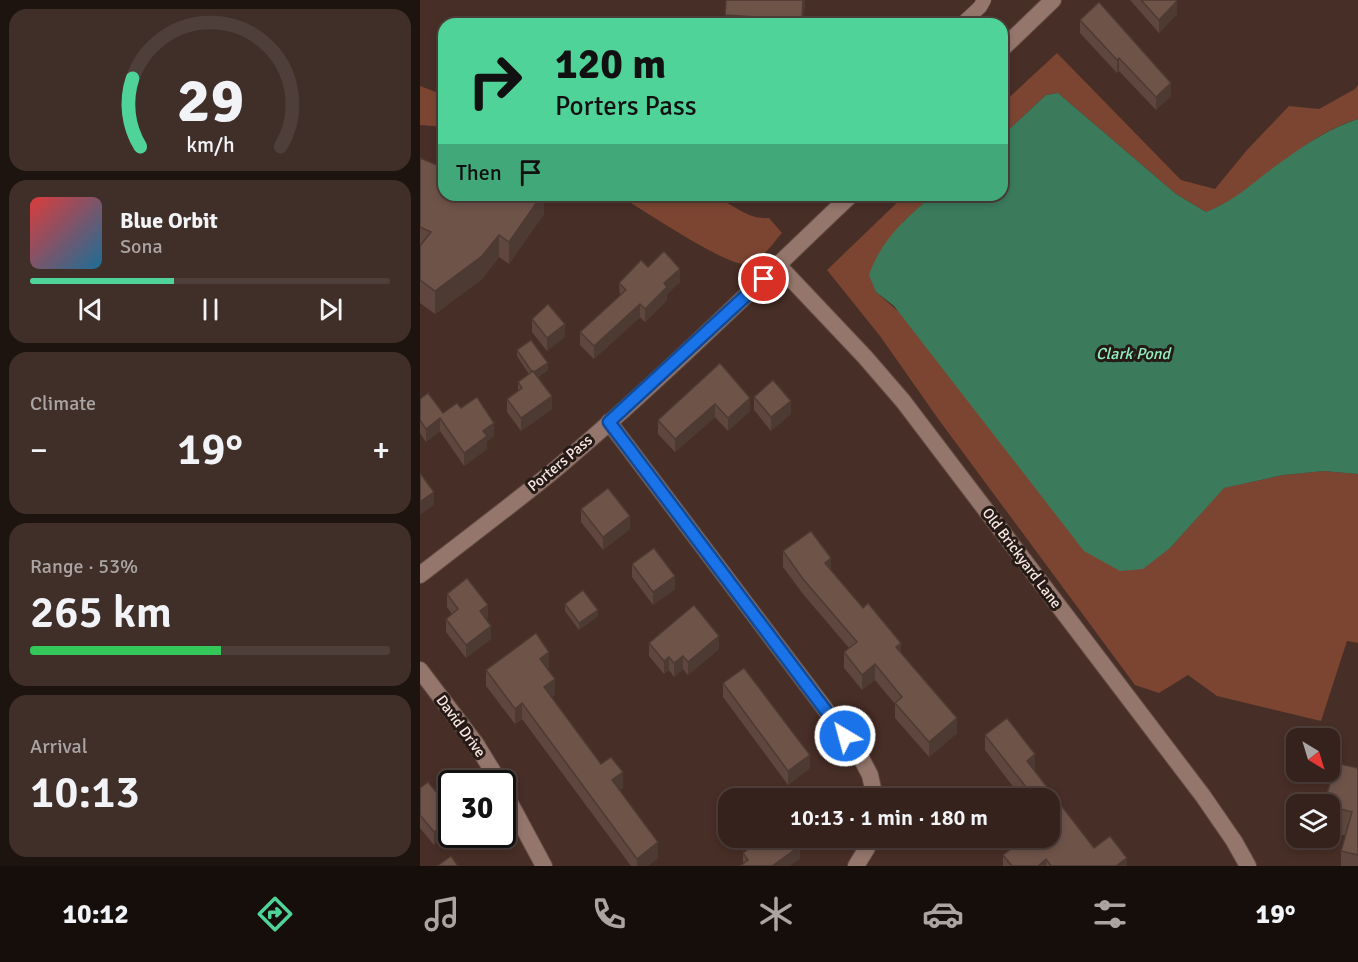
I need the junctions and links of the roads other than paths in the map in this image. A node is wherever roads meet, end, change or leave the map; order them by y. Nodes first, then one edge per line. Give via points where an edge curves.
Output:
1 (984, 0) edge
2 (1053, 0) edge
3 (968, 18) edge
4 (1008, 43) edge
5 (845, 201) edge
6 (778, 265) junction
7 (609, 422) junction
8 (420, 575) edge
9 (420, 670) edge
10 (492, 770) edge
11 (873, 788) edge
12 (516, 814) edge
13 (867, 848) edge
14 (544, 866) edge
15 (856, 866) edge
16 (1248, 866) edge

1 - 3 lane
2 - 4 street
5 - 6 street, Porters Pass
6 - 7 street, Porters Pass
6 - 16 street, Old Brickyard Lane via 903,401 1196,787
7 - 8 street, Porters Pass
7 - 11 street via 859,754
9 - 10 street, David Drive
12 - 14 street
13 - 15 street

